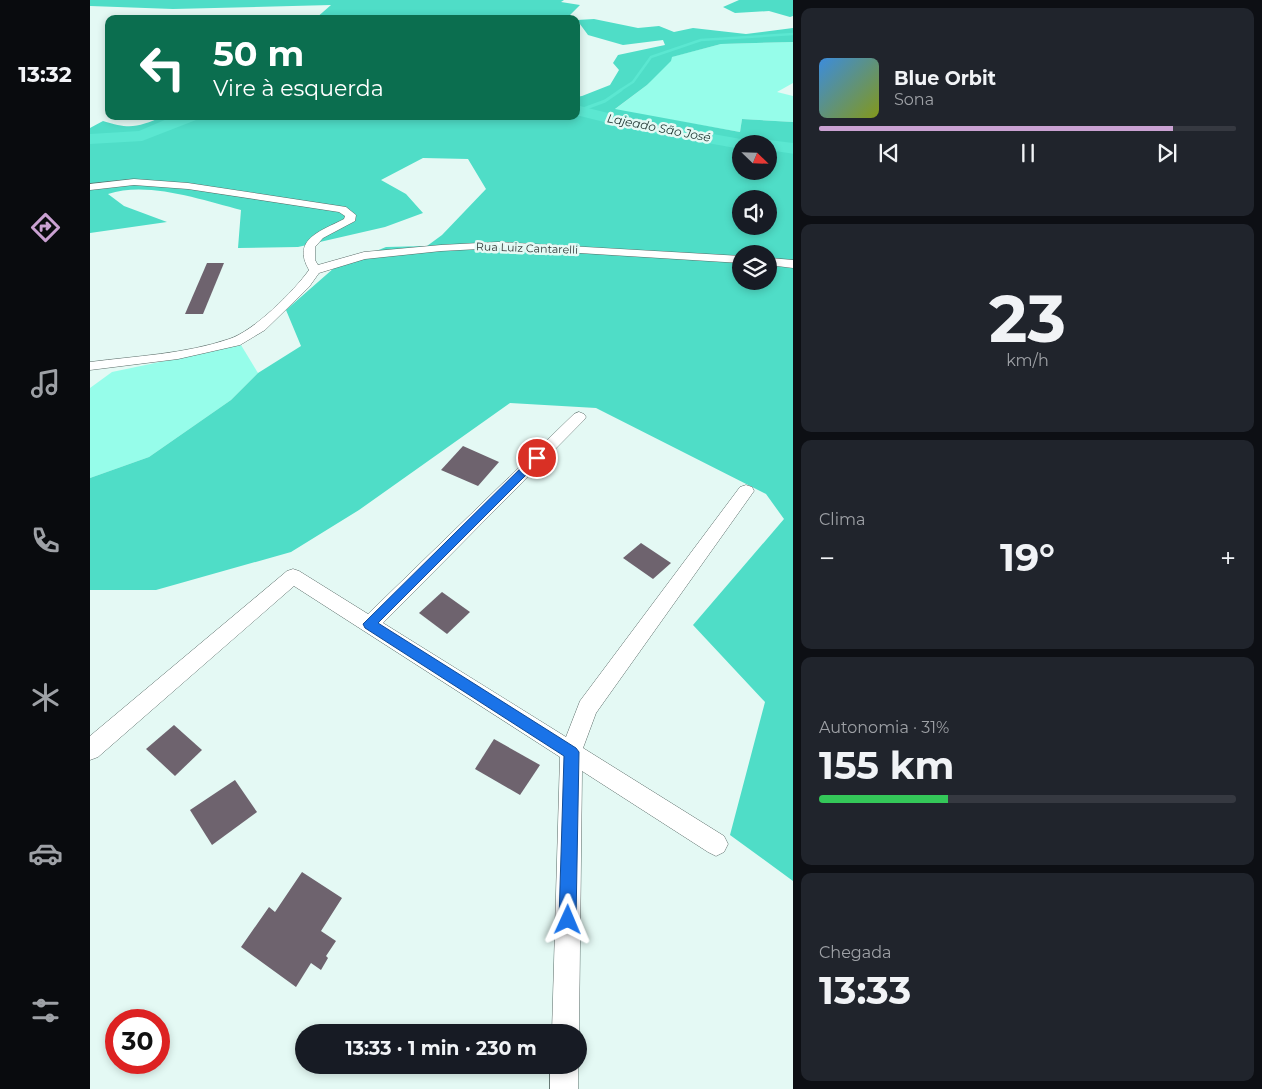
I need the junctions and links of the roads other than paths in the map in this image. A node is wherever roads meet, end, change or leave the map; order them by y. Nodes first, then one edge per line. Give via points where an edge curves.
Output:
1 (90, 187) edge
2 (732, 259) edge
3 (777, 263) edge
4 (793, 264) edge
5 (315, 270) junction
6 (90, 366) edge
7 (579, 417) dead end
8 (746, 491) dead end
9 (370, 624) junction
10 (91, 746) edge
11 (572, 752) junction
12 (716, 844) dead end
13 (565, 1024) edge
14 (564, 1074) edge
15 (564, 1089) edge

1 - 5 street via 134,182 188,186 342,209 351,215 350,221 320,236 309,246 309,260
2 - 5 street, Rua Luiz Cantarelli via 498,245 364,256
3 - 4 street
5 - 6 street via 305,284 260,327 235,342 178,355
7 - 9 street
8 - 11 street via 588,708
9 - 10 street via 293,576
9 - 11 street
11 - 12 street
11 - 13 street
14 - 15 street

